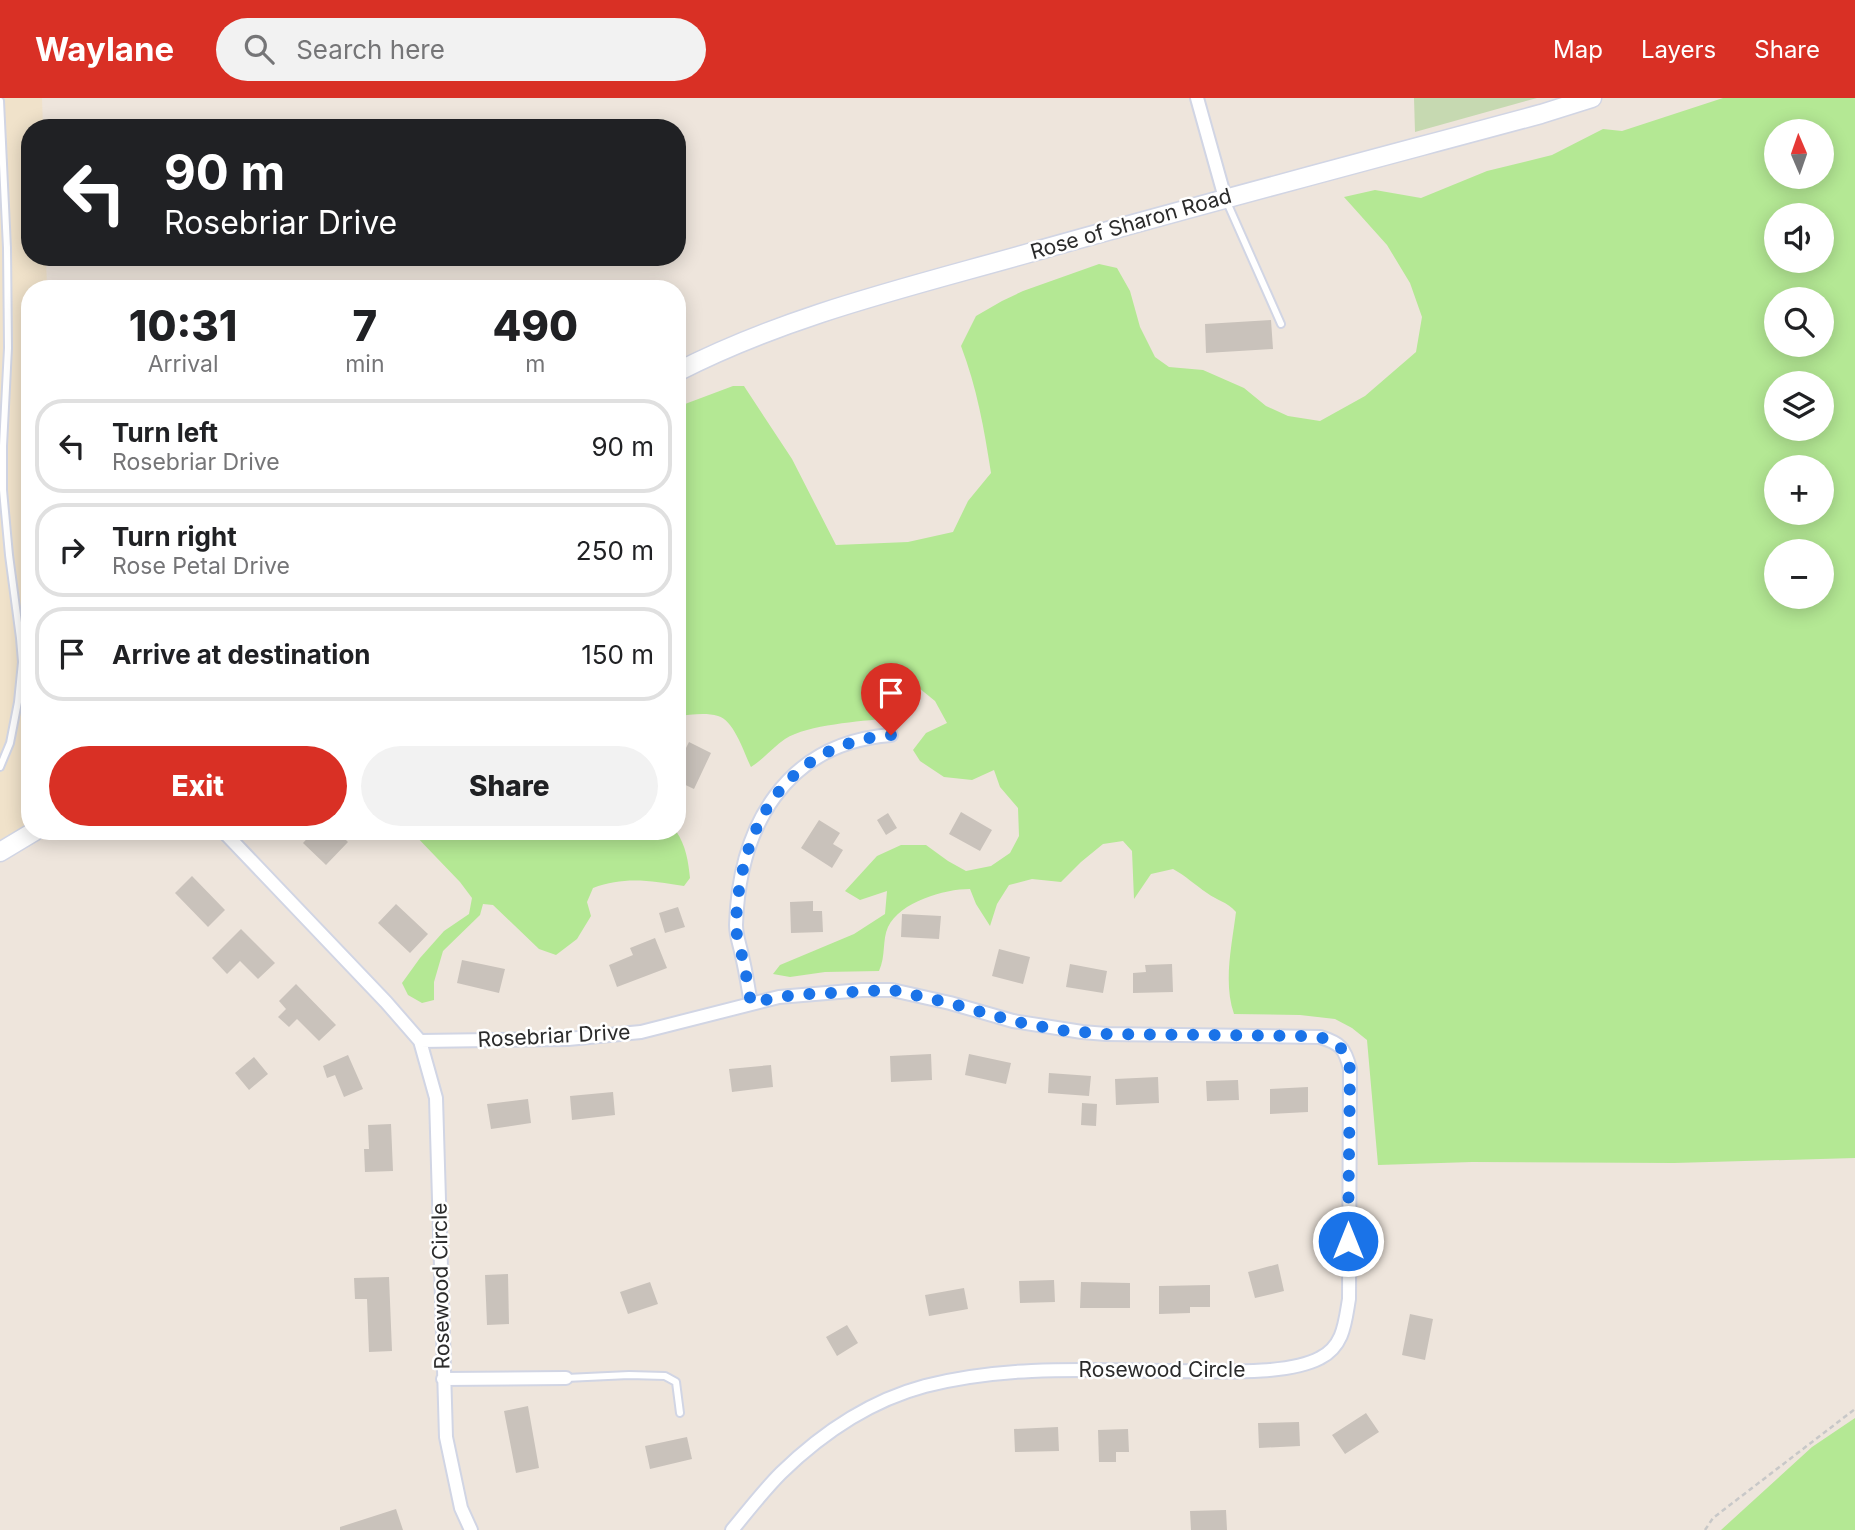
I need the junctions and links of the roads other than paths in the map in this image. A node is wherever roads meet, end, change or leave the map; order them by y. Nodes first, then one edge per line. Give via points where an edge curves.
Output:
1 (1197, 98) edge
2 (1587, 99) edge
3 (0, 101) edge
4 (1225, 198) junction
5 (1281, 324) dead end
6 (686, 368) edge
7 (21, 650) edge
8 (21, 672) edge
9 (891, 735) dead end
10 (0, 767) edge
11 (21, 839) edge
12 (232, 840) edge
13 (0, 852) edge
14 (751, 1003) junction
15 (419, 1041) junction
16 (1341, 1048) joint
17 (566, 1378) joint
18 (443, 1379) junction
19 (680, 1413) dead end
20 (471, 1530) edge
21 (732, 1530) edge

1 - 4 street
2 - 4 street, Rose of Sharon Road
3 - 7 lane via 8,248 3,490
4 - 5 lane
4 - 6 street, Rose of Sharon Road via 809,316
8 - 10 lane via 10,743
9 - 14 street via 862,738 828,751 773,797 748,849 739,891 737,938
11 - 13 street
12 - 15 street
14 - 15 street, Rosebriar Drive via 641,1032 568,1039
14 - 16 street, Rosebriar Drive via 808,994 892,990 1058,1030 1305,1036 1334,1041
15 - 18 street, Rosewood Circle via 436,1098
16 - 21 street, Rosewood Circle via 1350,1069 1349,1299 1345,1326 1334,1349 1306,1364 1244,1371 1004,1372 922,1387 864,1411 825,1434 780,1474
17 - 18 street
17 - 19 lane via 665,1376 676,1382
18 - 20 street, Rosewood Circle via 446,1437 461,1508

